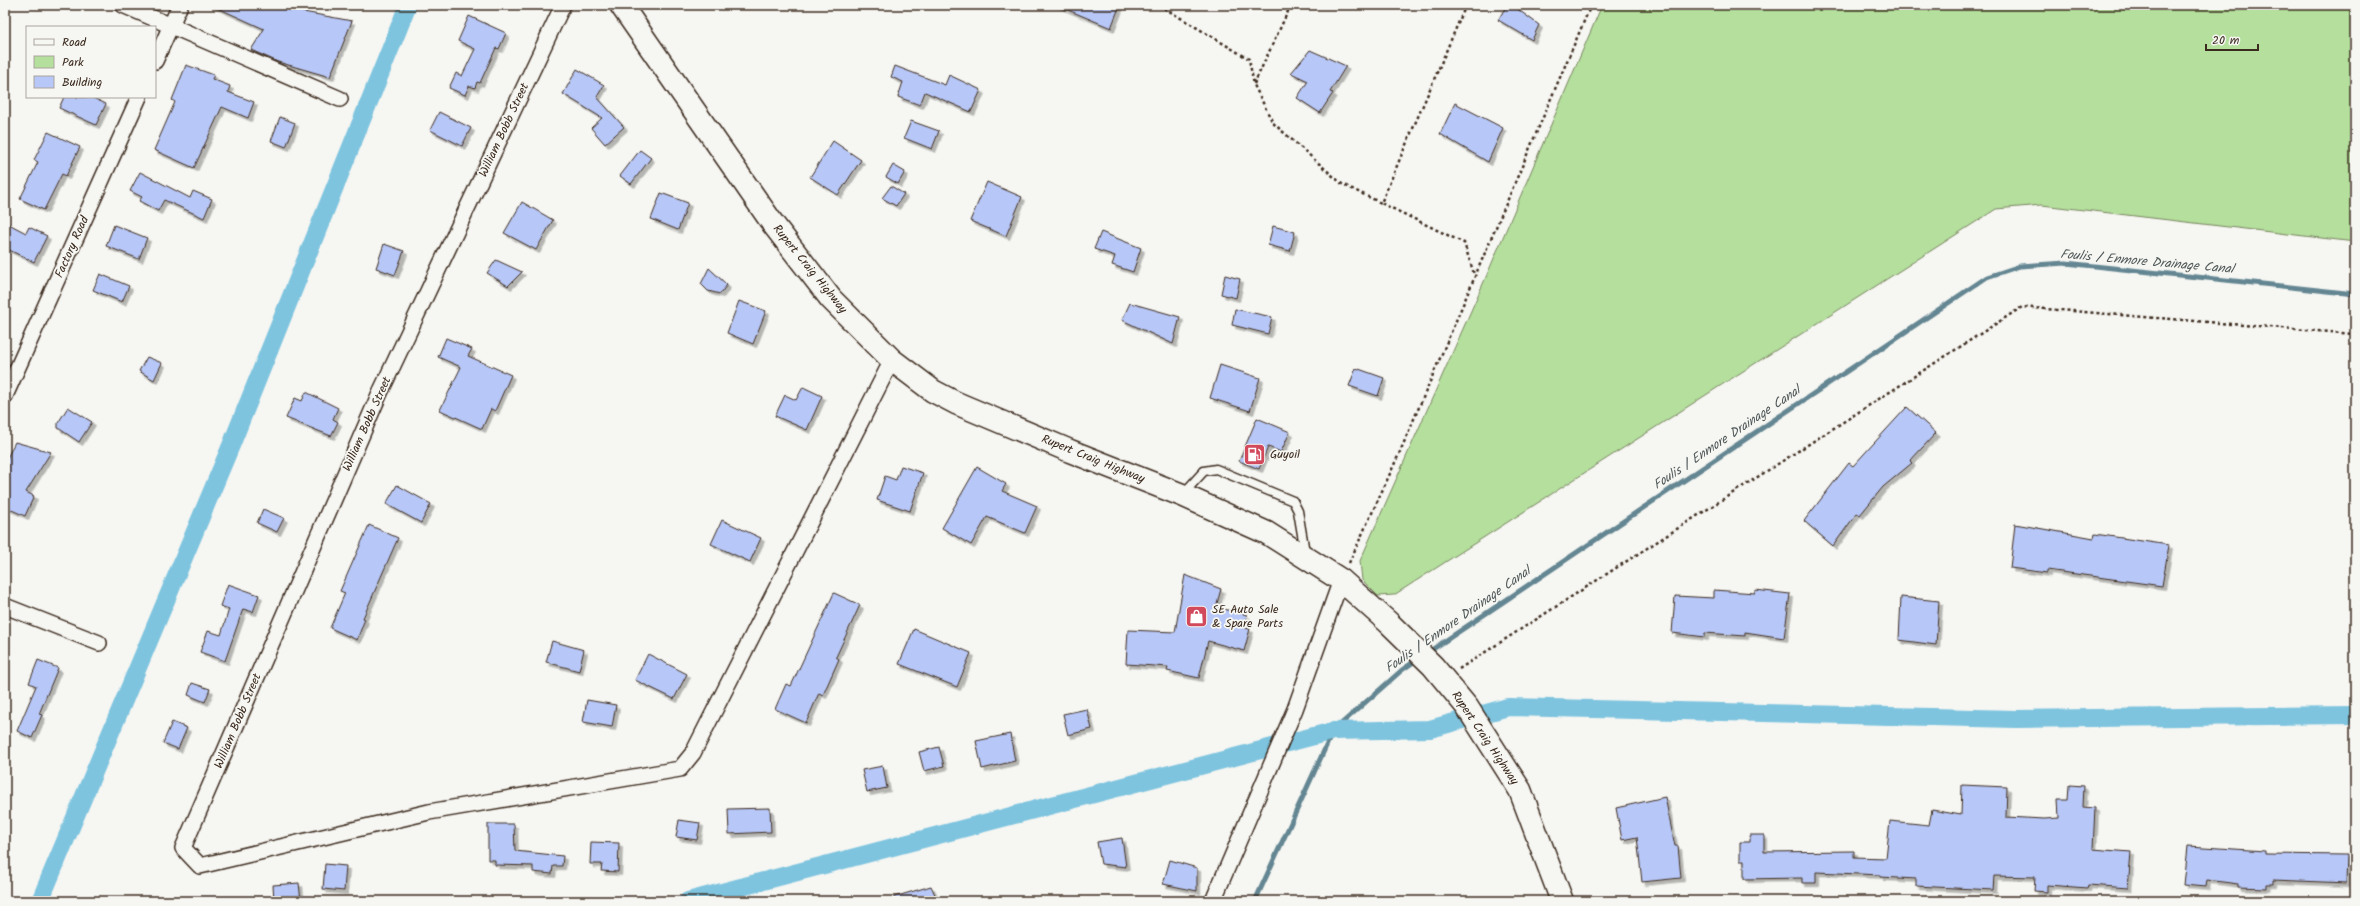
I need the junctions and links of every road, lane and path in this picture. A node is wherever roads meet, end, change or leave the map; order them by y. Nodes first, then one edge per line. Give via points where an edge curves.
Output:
1 (123, 5) edge
2 (180, 5) edge
3 (563, 5) edge
4 (621, 5) edge
5 (1159, 5) edge
6 (1292, 5) edge
7 (1466, 5) edge
8 (1591, 5) edge
9 (171, 26) junction
10 (156, 59) edge
11 (1254, 85) junction
12 (139, 98) edge
13 (340, 99) dead end
14 (1381, 203) junction
15 (1474, 274) junction
16 (2355, 334) edge
17 (892, 360) junction
18 (5, 396) edge
19 (1182, 495) junction
20 (1305, 557) junction
21 (1341, 580) junction
22 (5, 606) edge
23 (98, 643) dead end
24 (1438, 672) junction
25 (1213, 901) edge
26 (1562, 901) edge

1 - 9 street
2 - 9 street
3 - 17 street, William Bobb Street via 379,395 183,848 200,866 429,812 680,769 693,753
4 - 17 main road, Rupert Craig Highway via 778,230 831,299
5 - 11 path via 1249,59
6 - 11 path
7 - 14 path
8 - 15 path
9 - 10 street
9 - 13 street
11 - 14 path via 1273,123 1342,184
12 - 18 street, Factory Road
14 - 15 path via 1464,243
15 - 21 path via 1399,454
16 - 24 path via 2022,307
17 - 19 main road, Rupert Craig Highway via 933,391 956,403
19 - 20 main road, Rupert Craig Highway via 1267,533
19 - 20 lane via 1204,471 1216,469 1293,501 1298,511
20 - 21 main road, Rupert Craig Highway
21 - 24 main road, Rupert Craig Highway
21 - 25 street via 1295,709
22 - 23 street
24 - 26 main road, Rupert Craig Highway via 1467,707 1520,790

